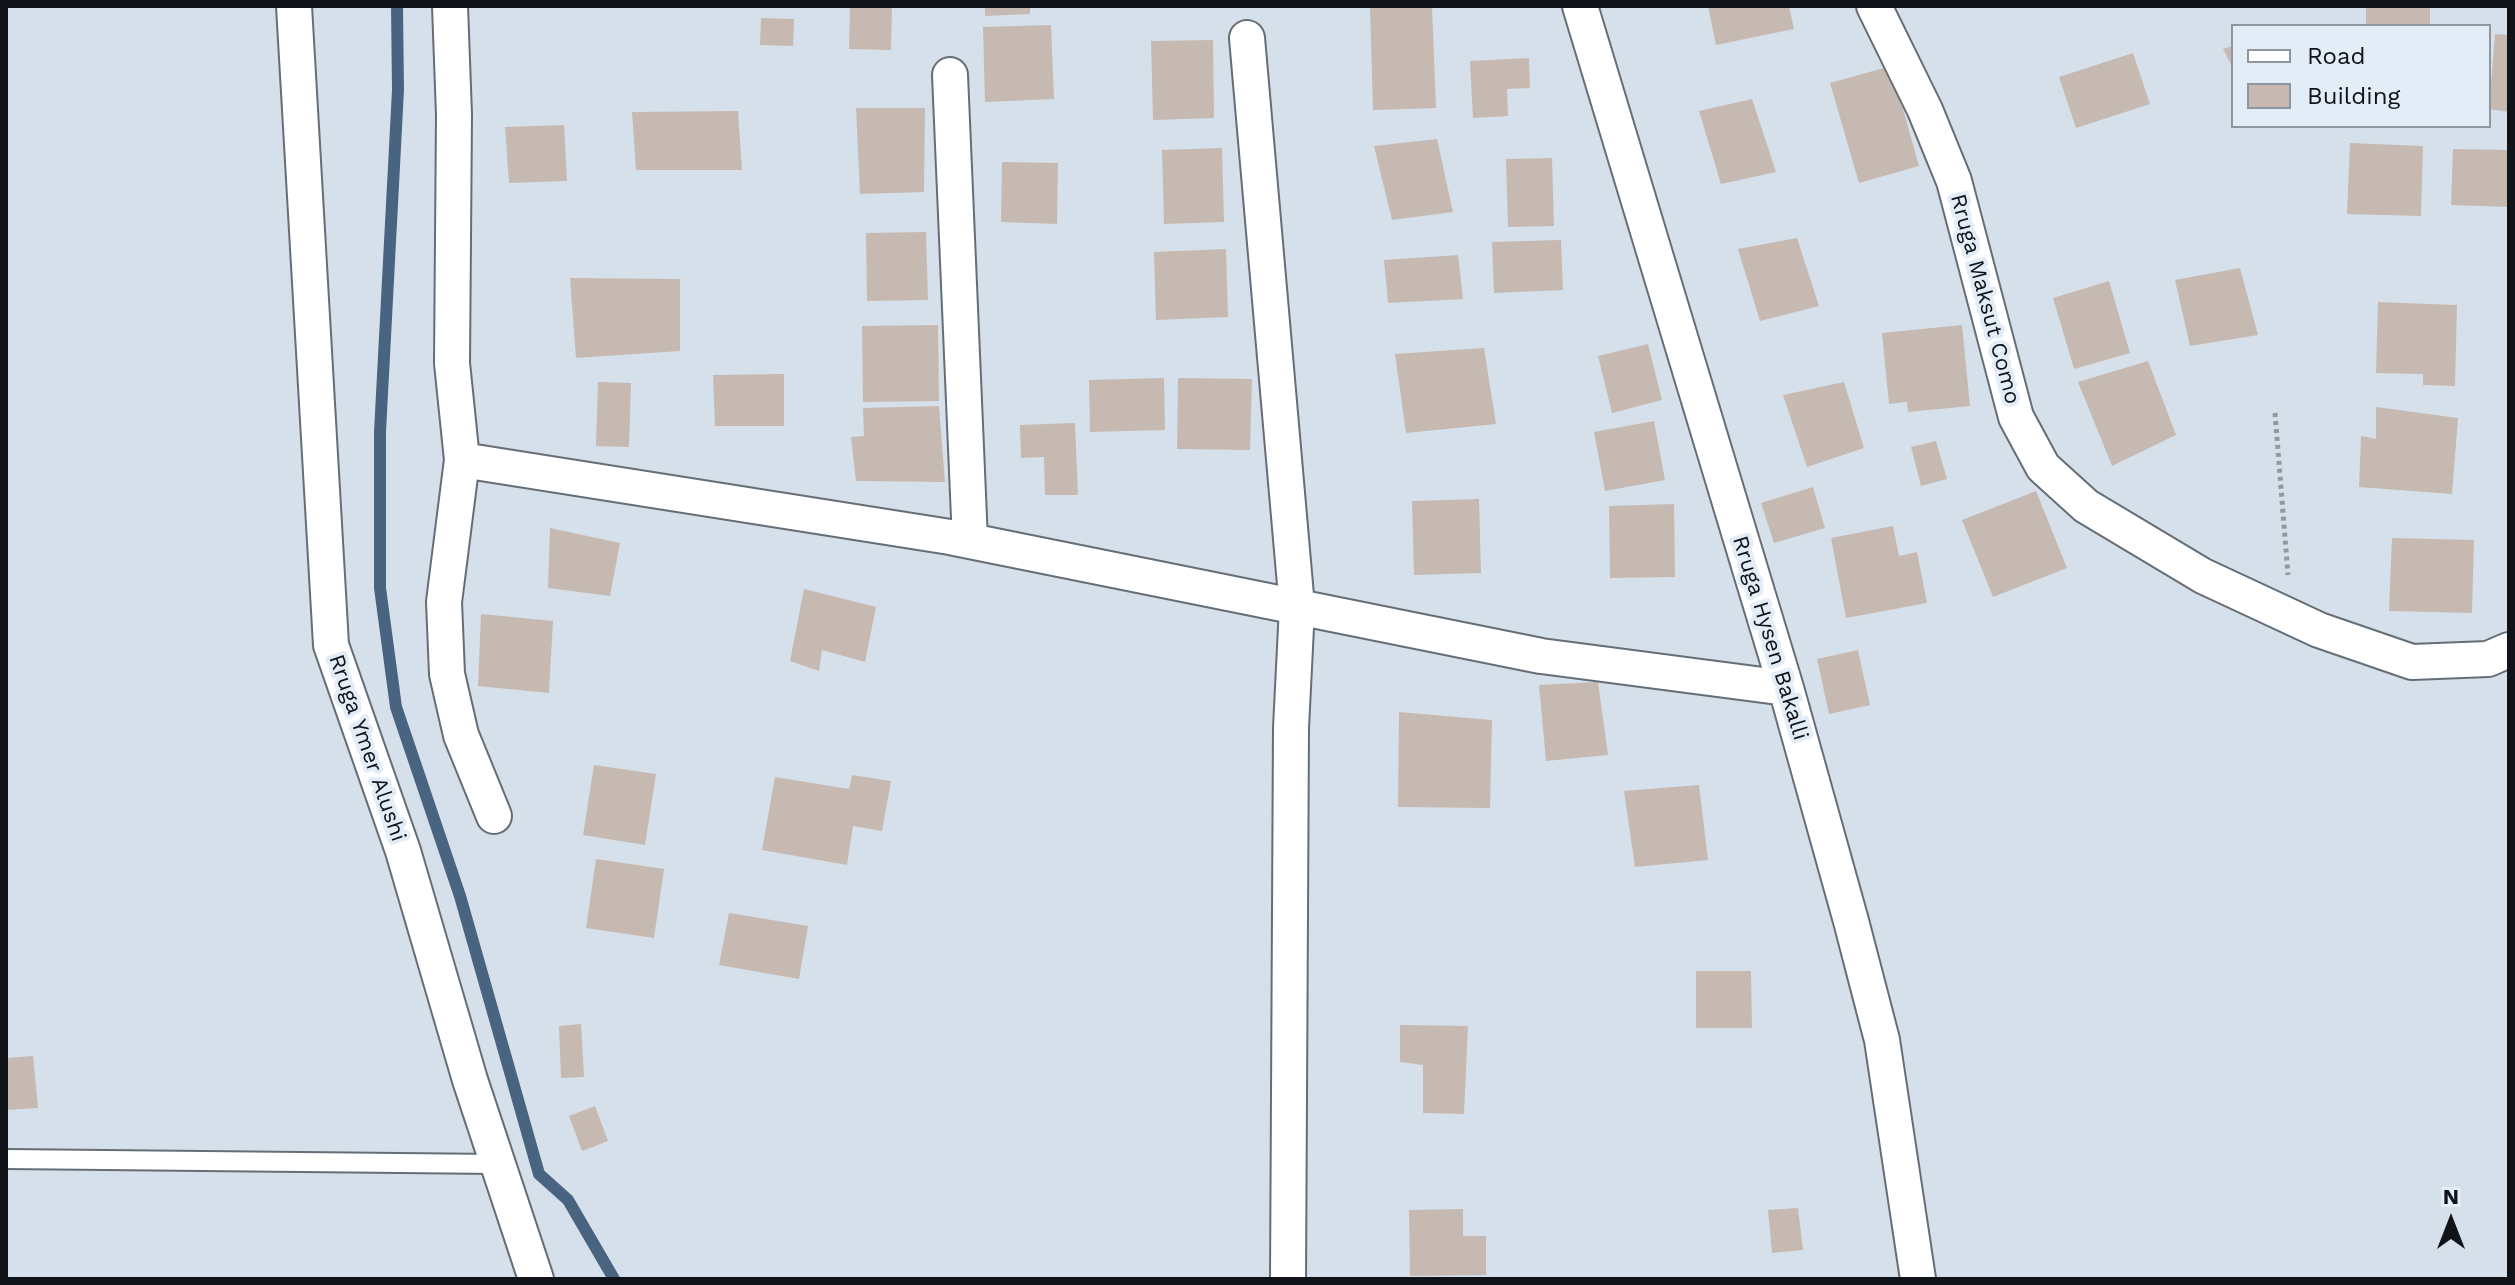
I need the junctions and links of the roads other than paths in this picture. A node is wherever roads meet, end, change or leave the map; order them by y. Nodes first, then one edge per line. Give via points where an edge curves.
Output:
1 (294, 6) edge
2 (450, 6) edge
3 (1580, 6) edge
4 (1874, 6) edge
5 (1247, 38) dead end
6 (950, 75) dead end
7 (462, 460) junction
8 (970, 541) junction
9 (1297, 607) junction
10 (2509, 650) edge
11 (1786, 688) junction
12 (494, 816) dead end
13 (6, 1159) edge
14 (498, 1164) junction
15 (536, 1279) edge
16 (1288, 1279) edge
17 (1918, 1279) edge

1 - 14 street, Rruga Ymer Alushi via 331,645 403,851
2 - 7 street via 452,363
3 - 11 street, Rruga Hysen Bakalli
4 - 10 street, Rruga Maksut Como via 1954,181 2016,417 2043,467 2086,506 2203,576 2319,630 2412,662 2488,659
5 - 9 street
6 - 8 street
7 - 8 street
7 - 12 street via 444,602 447,674 461,735
8 - 9 street
9 - 11 street via 1541,656
9 - 16 street via 1291,728
11 - 17 street, Rruga Hysen Bakalli via 1882,1040
13 - 14 lane
14 - 15 street, Rruga Ymer Alushi

